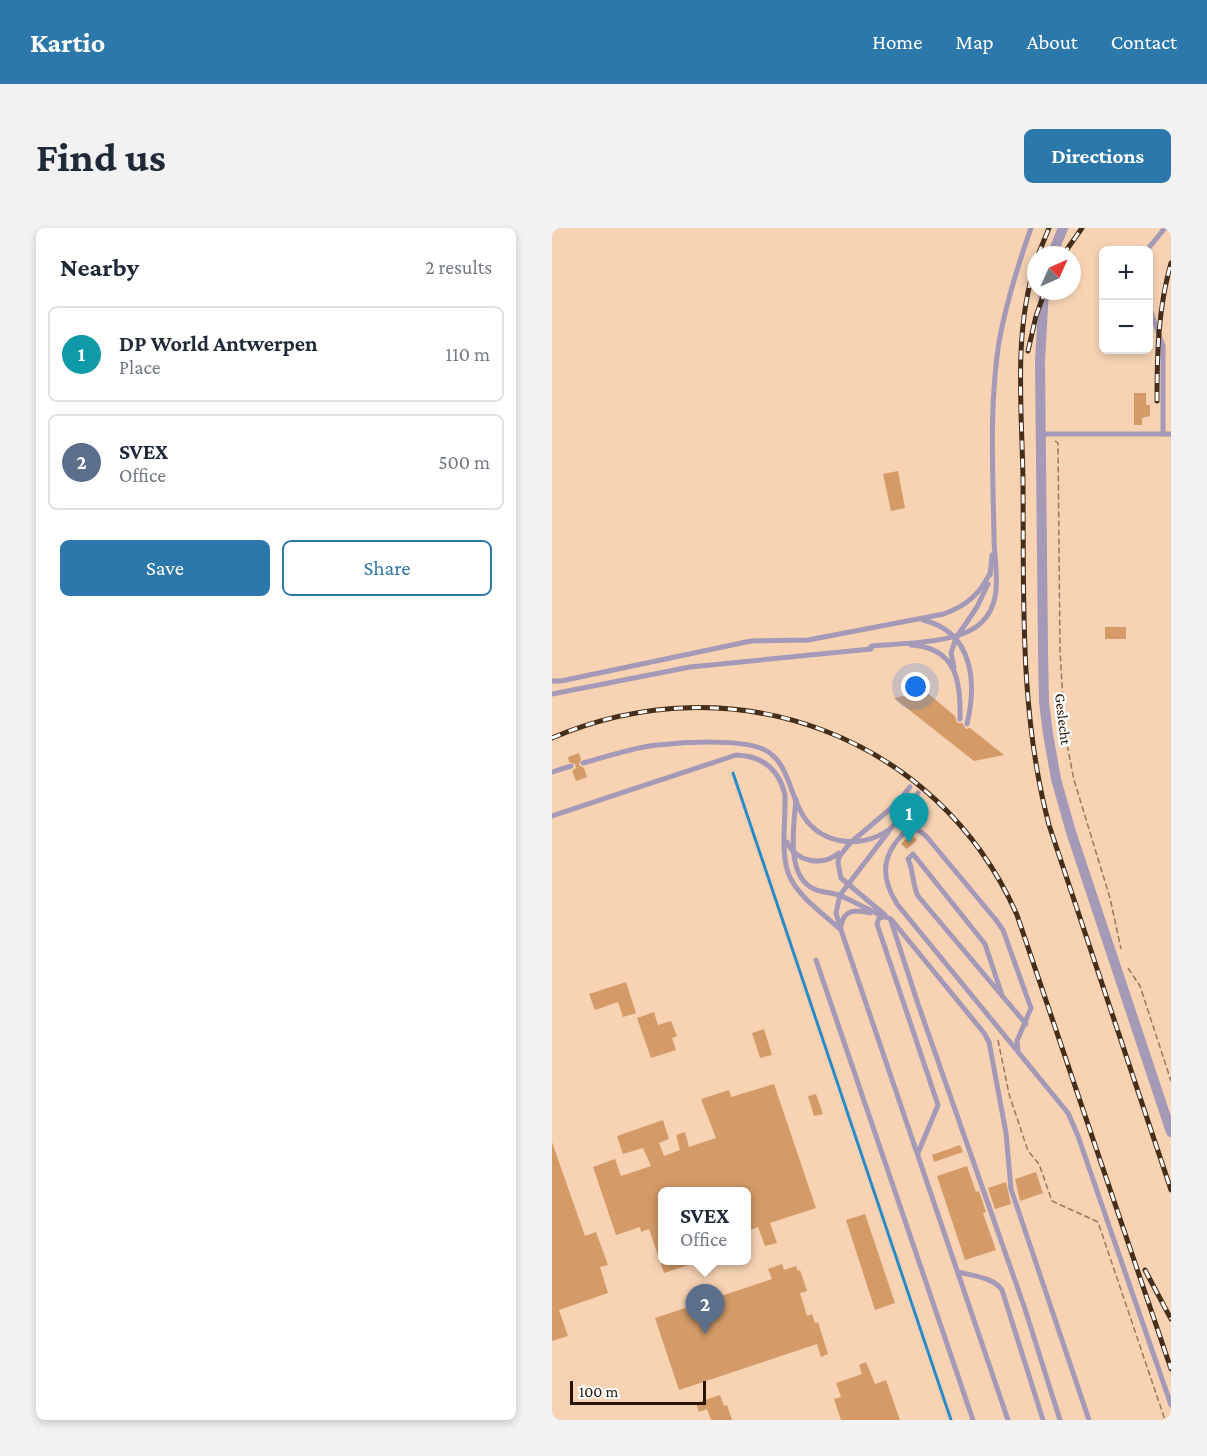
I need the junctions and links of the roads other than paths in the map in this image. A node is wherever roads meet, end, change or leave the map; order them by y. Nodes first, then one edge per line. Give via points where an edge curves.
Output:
1 (1031, 228) edge
2 (1063, 228) edge
3 (1164, 228) edge
4 (1056, 246) edge
5 (1150, 246) edge
6 (1043, 300) edge
7 (1153, 316) edge
8 (1041, 434) junction
9 (1163, 434) junction
10 (1171, 434) edge
11 (994, 541) junction
12 (990, 573) junction
13 (921, 619) junction
14 (956, 638) junction
15 (868, 649) junction
16 (958, 680) junction
17 (552, 681) edge
18 (552, 694) edge
19 (960, 719) dead end
20 (966, 724) dead end
21 (583, 763) dead end
22 (571, 766) dead end
23 (552, 772) edge
24 (910, 787) dead end
25 (918, 793) dead end
26 (796, 800) junction
27 (552, 816) edge
28 (892, 827) junction
29 (785, 838) junction
30 (850, 843) junction
31 (842, 851) junction
32 (794, 852) junction
33 (846, 884) junction
34 (840, 895) junction
35 (876, 914) junction
36 (888, 918) junction
37 (841, 930) junction
38 (816, 960) dead end
39 (1002, 995) junction
40 (1026, 1024) junction
41 (1018, 1051) junction
42 (1171, 1132) edge
43 (918, 1153) junction
44 (958, 1272) junction
45 (1171, 1405) edge
46 (973, 1420) edge
47 (1008, 1420) edge
48 (1043, 1420) edge
49 (1060, 1420) edge
50 (1089, 1420) edge

1 - 11 lane via 999,342 992,418
2 - 4 street
3 - 5 lane
6 - 8 street, Geslecht
7 - 9 lane via 1163,346
8 - 9 lane
8 - 42 street, Geslecht via 1043,682 1054,764 1076,850
9 - 10 lane
11 - 12 lane
11 - 14 lane via 997,591 992,606 981,623
12 - 13 lane via 976,596 961,608
12 - 14 lane via 977,607
13 - 14 lane via 946,629
13 - 17 lane via 808,640 752,641
14 - 15 lane
14 - 16 lane via 951,653
14 - 20 lane via 968,660 973,694
15 - 16 lane via 912,645 930,648 949,661
15 - 18 lane via 690,667
16 - 19 lane
21 - 26 lane via 657,745 749,744 775,758
22 - 23 lane
24 - 30 lane
25 - 28 lane
26 - 30 lane via 815,830
26 - 32 lane
27 - 29 lane via 726,758 746,755 766,763 783,785
28 - 30 lane
28 - 33 lane
29 - 32 lane
29 - 37 lane via 792,881
30 - 31 lane
31 - 32 lane via 820,862
31 - 33 lane via 838,864
32 - 34 lane via 801,880 814,889
33 - 34 lane
33 - 36 lane
34 - 35 lane
34 - 37 lane via 836,913
35 - 36 lane
35 - 37 lane via 850,911 842,920
36 - 43 lane via 879,918 877,924 938,1105
36 - 49 lane
36 - 50 lane via 988,1042 1006,1133 1011,1189
37 - 43 lane
38 - 46 lane
39 - 39 lane via 985,944 913,854 908,859 918,896
39 - 40 lane
40 - 41 lane via 1017,1041
40 - 41 lane via 1031,1008 1003,930 926,836 908,829 888,855 885,874 889,890
41 - 45 lane via 1068,1113 1078,1136
43 - 44 lane
44 - 47 lane
44 - 48 lane via 997,1283 1002,1290

